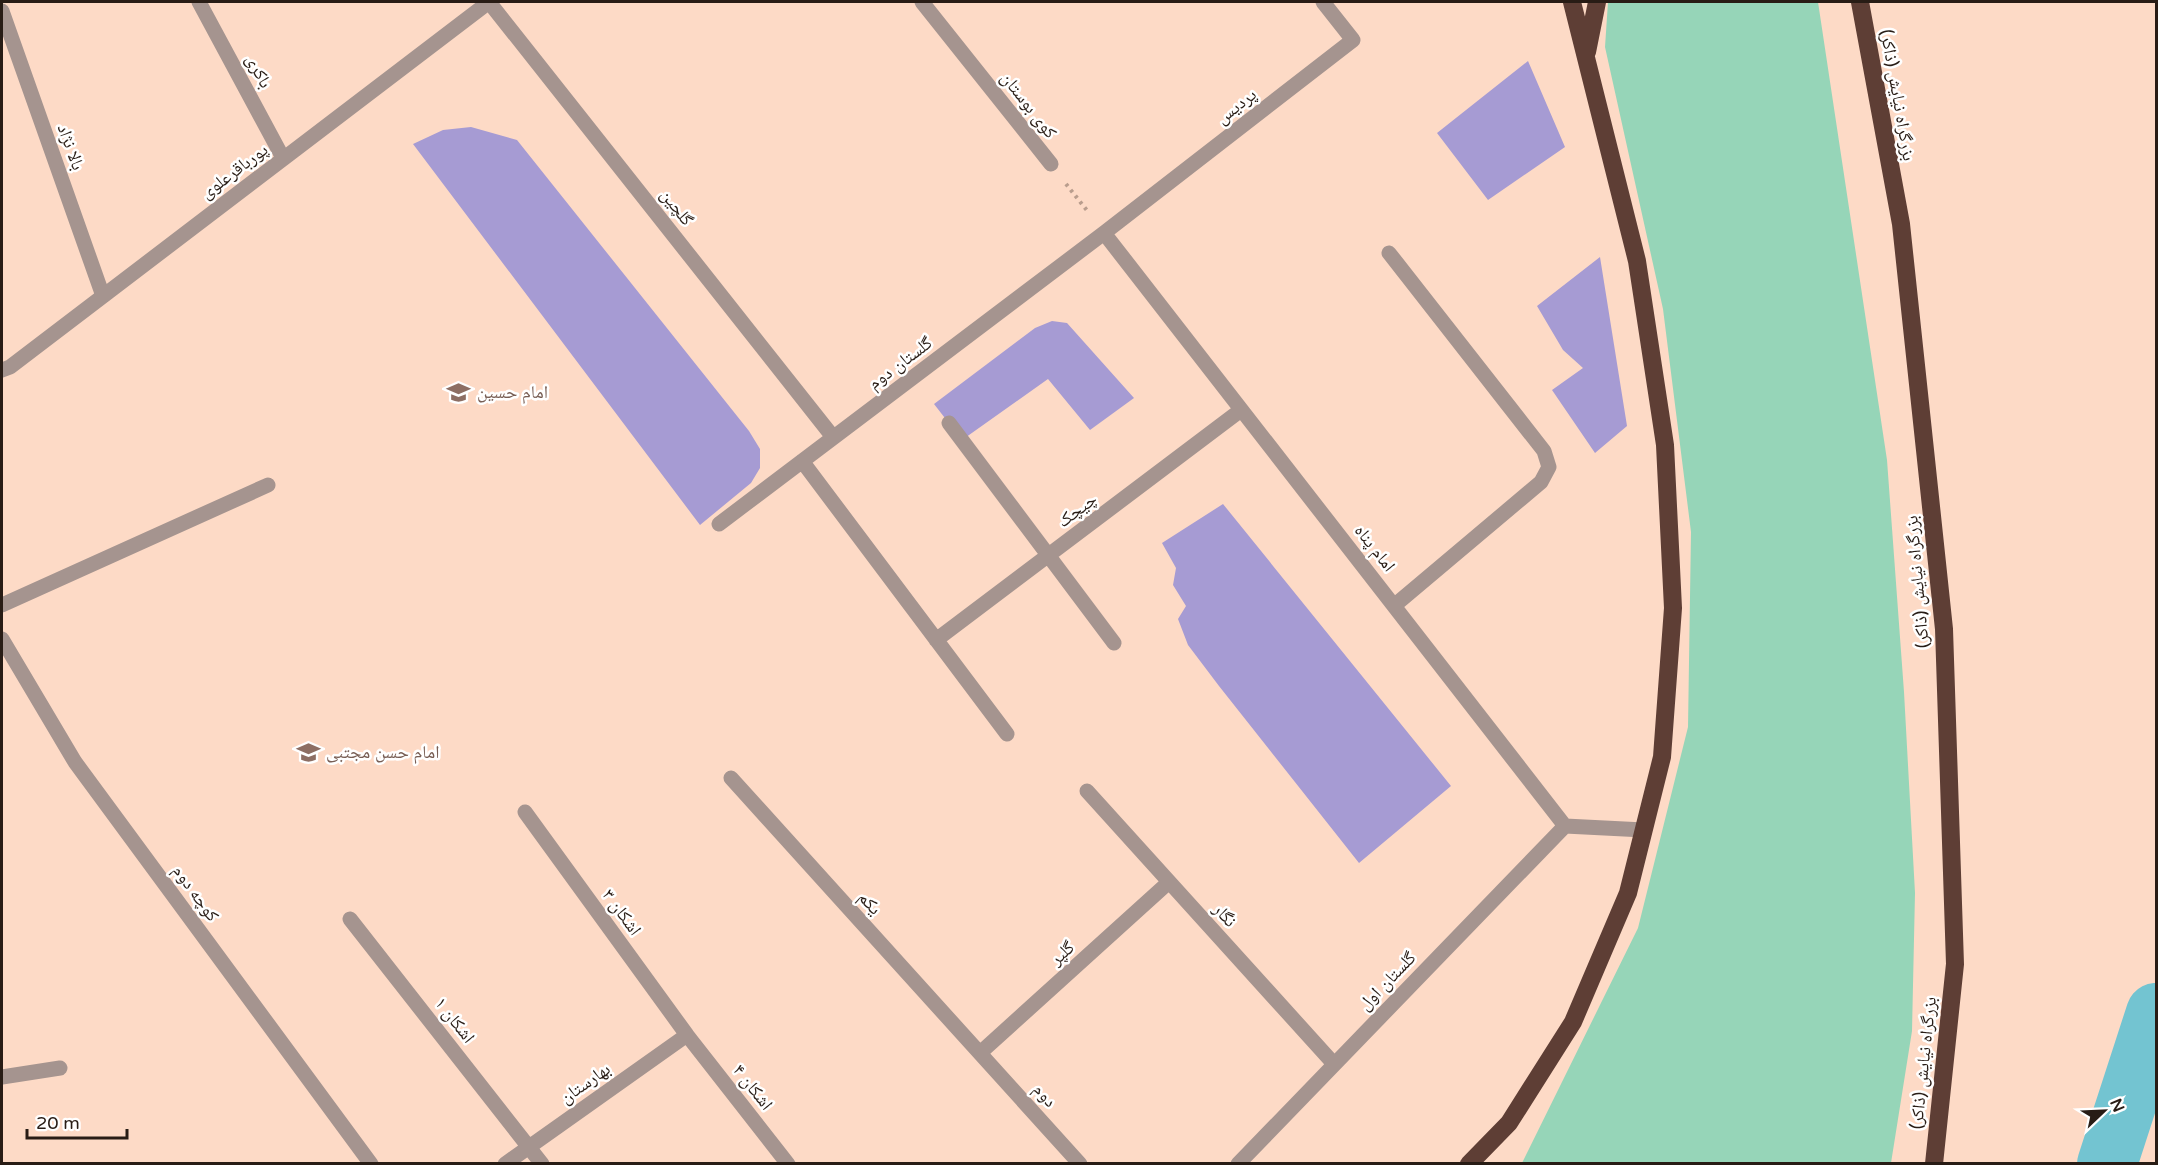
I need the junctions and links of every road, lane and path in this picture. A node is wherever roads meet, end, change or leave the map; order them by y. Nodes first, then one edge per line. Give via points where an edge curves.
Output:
1 (199, 2) edge
2 (489, 2) edge
3 (921, 2) edge
4 (1323, 2) edge
5 (1572, 2) edge
6 (1597, 2) edge
7 (1860, 2) edge
8 (2, 11) edge
9 (1586, 57) junction
10 (284, 158) junction
11 (1051, 164) joint
12 (1104, 233) junction
13 (1389, 253) dead end
14 (103, 296) junction
15 (2, 370) edge
16 (1241, 410) junction
17 (949, 423) dead end
18 (833, 437) junction
19 (802, 461) junction
20 (268, 485) dead end
21 (719, 524) dead end
22 (1048, 555) junction
23 (2, 605) edge
24 (1395, 605) junction
25 (2, 639) edge
26 (936, 640) junction
27 (1114, 643) dead end
28 (1007, 734) dead end
29 (731, 778) dead end
30 (1088, 791) dead end
31 (525, 812) dead end
32 (1565, 826) junction
33 (1644, 830) junction
34 (1169, 882) junction
35 (350, 919) dead end
36 (687, 1035) junction
37 (980, 1053) junction
38 (1334, 1064) junction
39 (60, 1068) dead end
40 (2, 1077) edge
41 (530, 1146) junction
42 (371, 1164) edge
43 (505, 1164) edge
44 (542, 1164) edge
45 (788, 1164) edge
46 (1080, 1164) edge
47 (1238, 1164) edge
48 (1469, 1164) edge
49 (1934, 1164) edge

1 - 10 street, باکری
2 - 10 street, پورباقرعلوی
2 - 18 street, گلچین
3 - 11 street, کوی بوستان
4 - 12 street, پردیس via 1353,40
5 - 9 highway
6 - 9 highway
7 - 49 highway, بزرگراه نیایش (ذاکر) via 1900,224 1944,629 1955,964
8 - 14 street, بالا نژاد
9 - 33 highway via 1637,261 1665,445 1673,608 1662,758
10 - 14 street, پورباقرعلوی
11 - 12 path, کوی بوستان
12 - 16 street, امام پناه
12 - 18 street, گلستان دوم
13 - 24 street via 1544,452 1549,467 1541,482
14 - 15 street, پورباقرعلوی
16 - 22 street, چیچک
16 - 24 street, امام پناه
17 - 22 street
18 - 19 street, گلستان دوم
19 - 21 street, گلستان دوم
19 - 26 street
20 - 23 street
22 - 26 street, چیچک
22 - 27 street
24 - 32 street, امام پناه
25 - 42 street, کوچه دوم via 75,762
26 - 28 street
29 - 37 street, یکم
30 - 34 street, نگار
31 - 36 street, اشکان ۳
32 - 33 street
32 - 38 street, گلستان اول
33 - 48 highway via 1628,893 1573,1022 1509,1123
34 - 37 street, گلپر
34 - 38 street, نگار
35 - 41 street, اشکان ۱
36 - 41 street, بهارستان
36 - 45 street, اشکان ۴
37 - 46 street, دوم
38 - 47 street, گلستان اول
39 - 40 street
41 - 43 street, بهارستان
41 - 44 street, اشکان ۱

